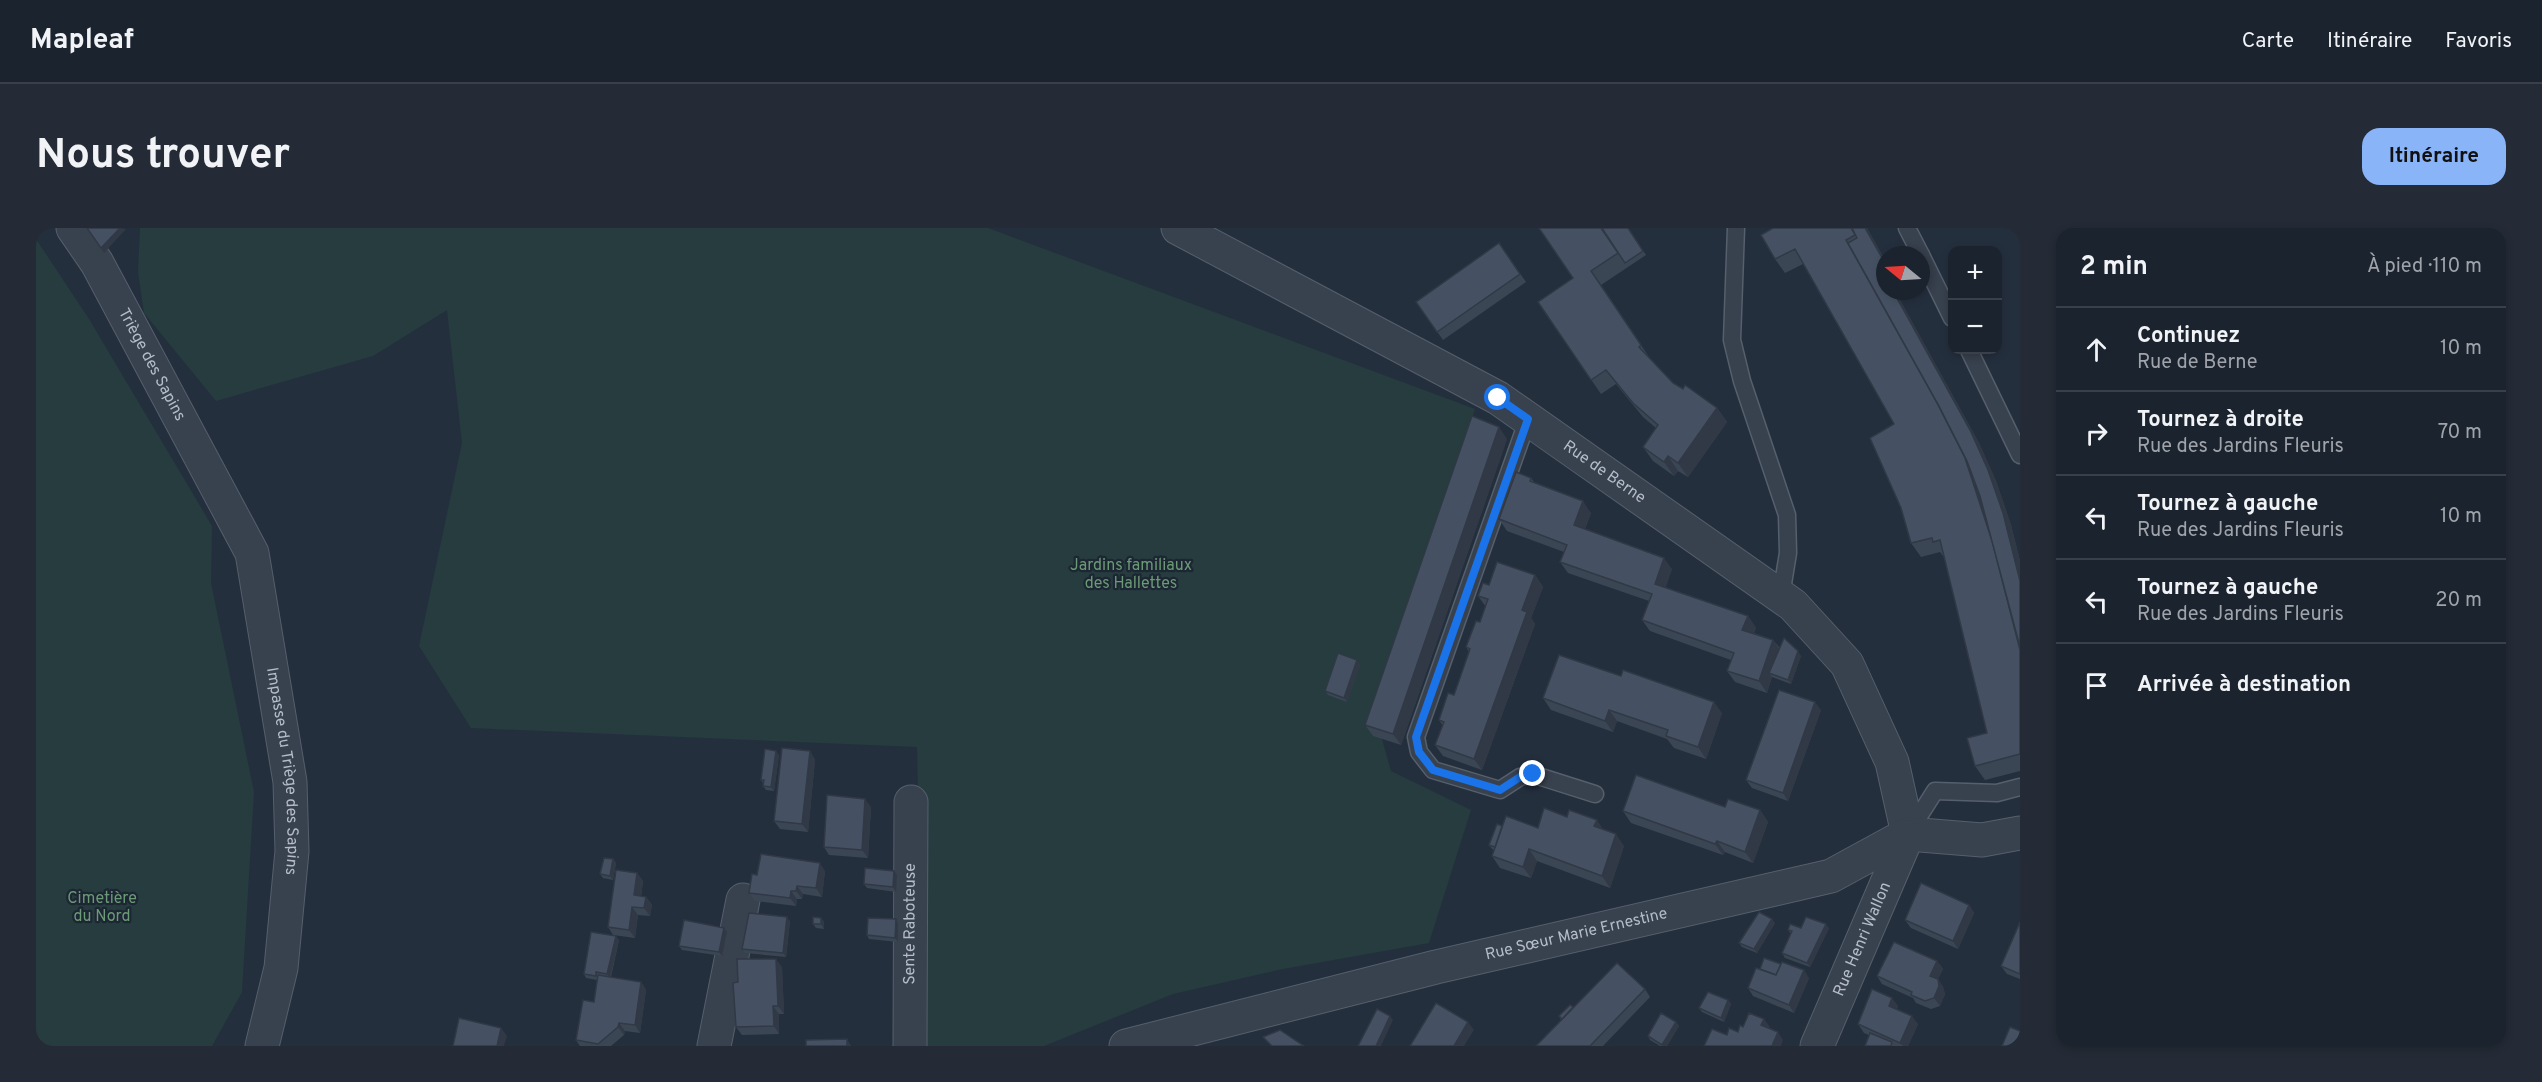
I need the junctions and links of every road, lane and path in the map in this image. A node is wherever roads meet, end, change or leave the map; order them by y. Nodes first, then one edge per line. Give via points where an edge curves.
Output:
1 (73, 228) edge
2 (1178, 228) edge
3 (1737, 228) edge
4 (1907, 228) edge
5 (1916, 246) edge
6 (1930, 273) edge
7 (1948, 308) edge
8 (1970, 354) edge
9 (1528, 419) junction
10 (2020, 455) edge
11 (226, 503) joint
12 (1781, 596) junction
13 (2020, 787) edge
14 (1594, 794) dead end
15 (911, 802) dead end
16 (2020, 833) edge
17 (1908, 834) junction
18 (743, 900) dead end
19 (1213, 1033) edge
20 (262, 1046) edge
21 (714, 1046) edge
22 (910, 1046) edge
23 (1126, 1046) edge
24 (1817, 1046) edge

1 - 11 street, Triège des Sapins via 97,262
2 - 9 street, Rue de Berne via 1498,398
3 - 12 lane via 1732,340 1787,515 1788,553
4 - 5 lane
6 - 7 lane
8 - 10 lane
9 - 12 street, Rue de Berne
9 - 14 lane via 1416,737 1419,752 1433,770 1500,790 1533,774
11 - 20 street, Impasse du Triège des Sapins via 252,553 290,782 292,851 281,968
12 - 17 street, Rue de Berne via 1846,664 1892,762
13 - 17 lane via 1998,793 1935,791
15 - 22 street, Sente Raboteuse
16 - 17 street via 1982,840
17 - 19 street, Rue Sœur Marie Ernestine via 1831,876 1436,967
17 - 24 street, Rue Henri Wallon
18 - 21 street
19 - 23 street, Rue Sœur Marie Ernestine

